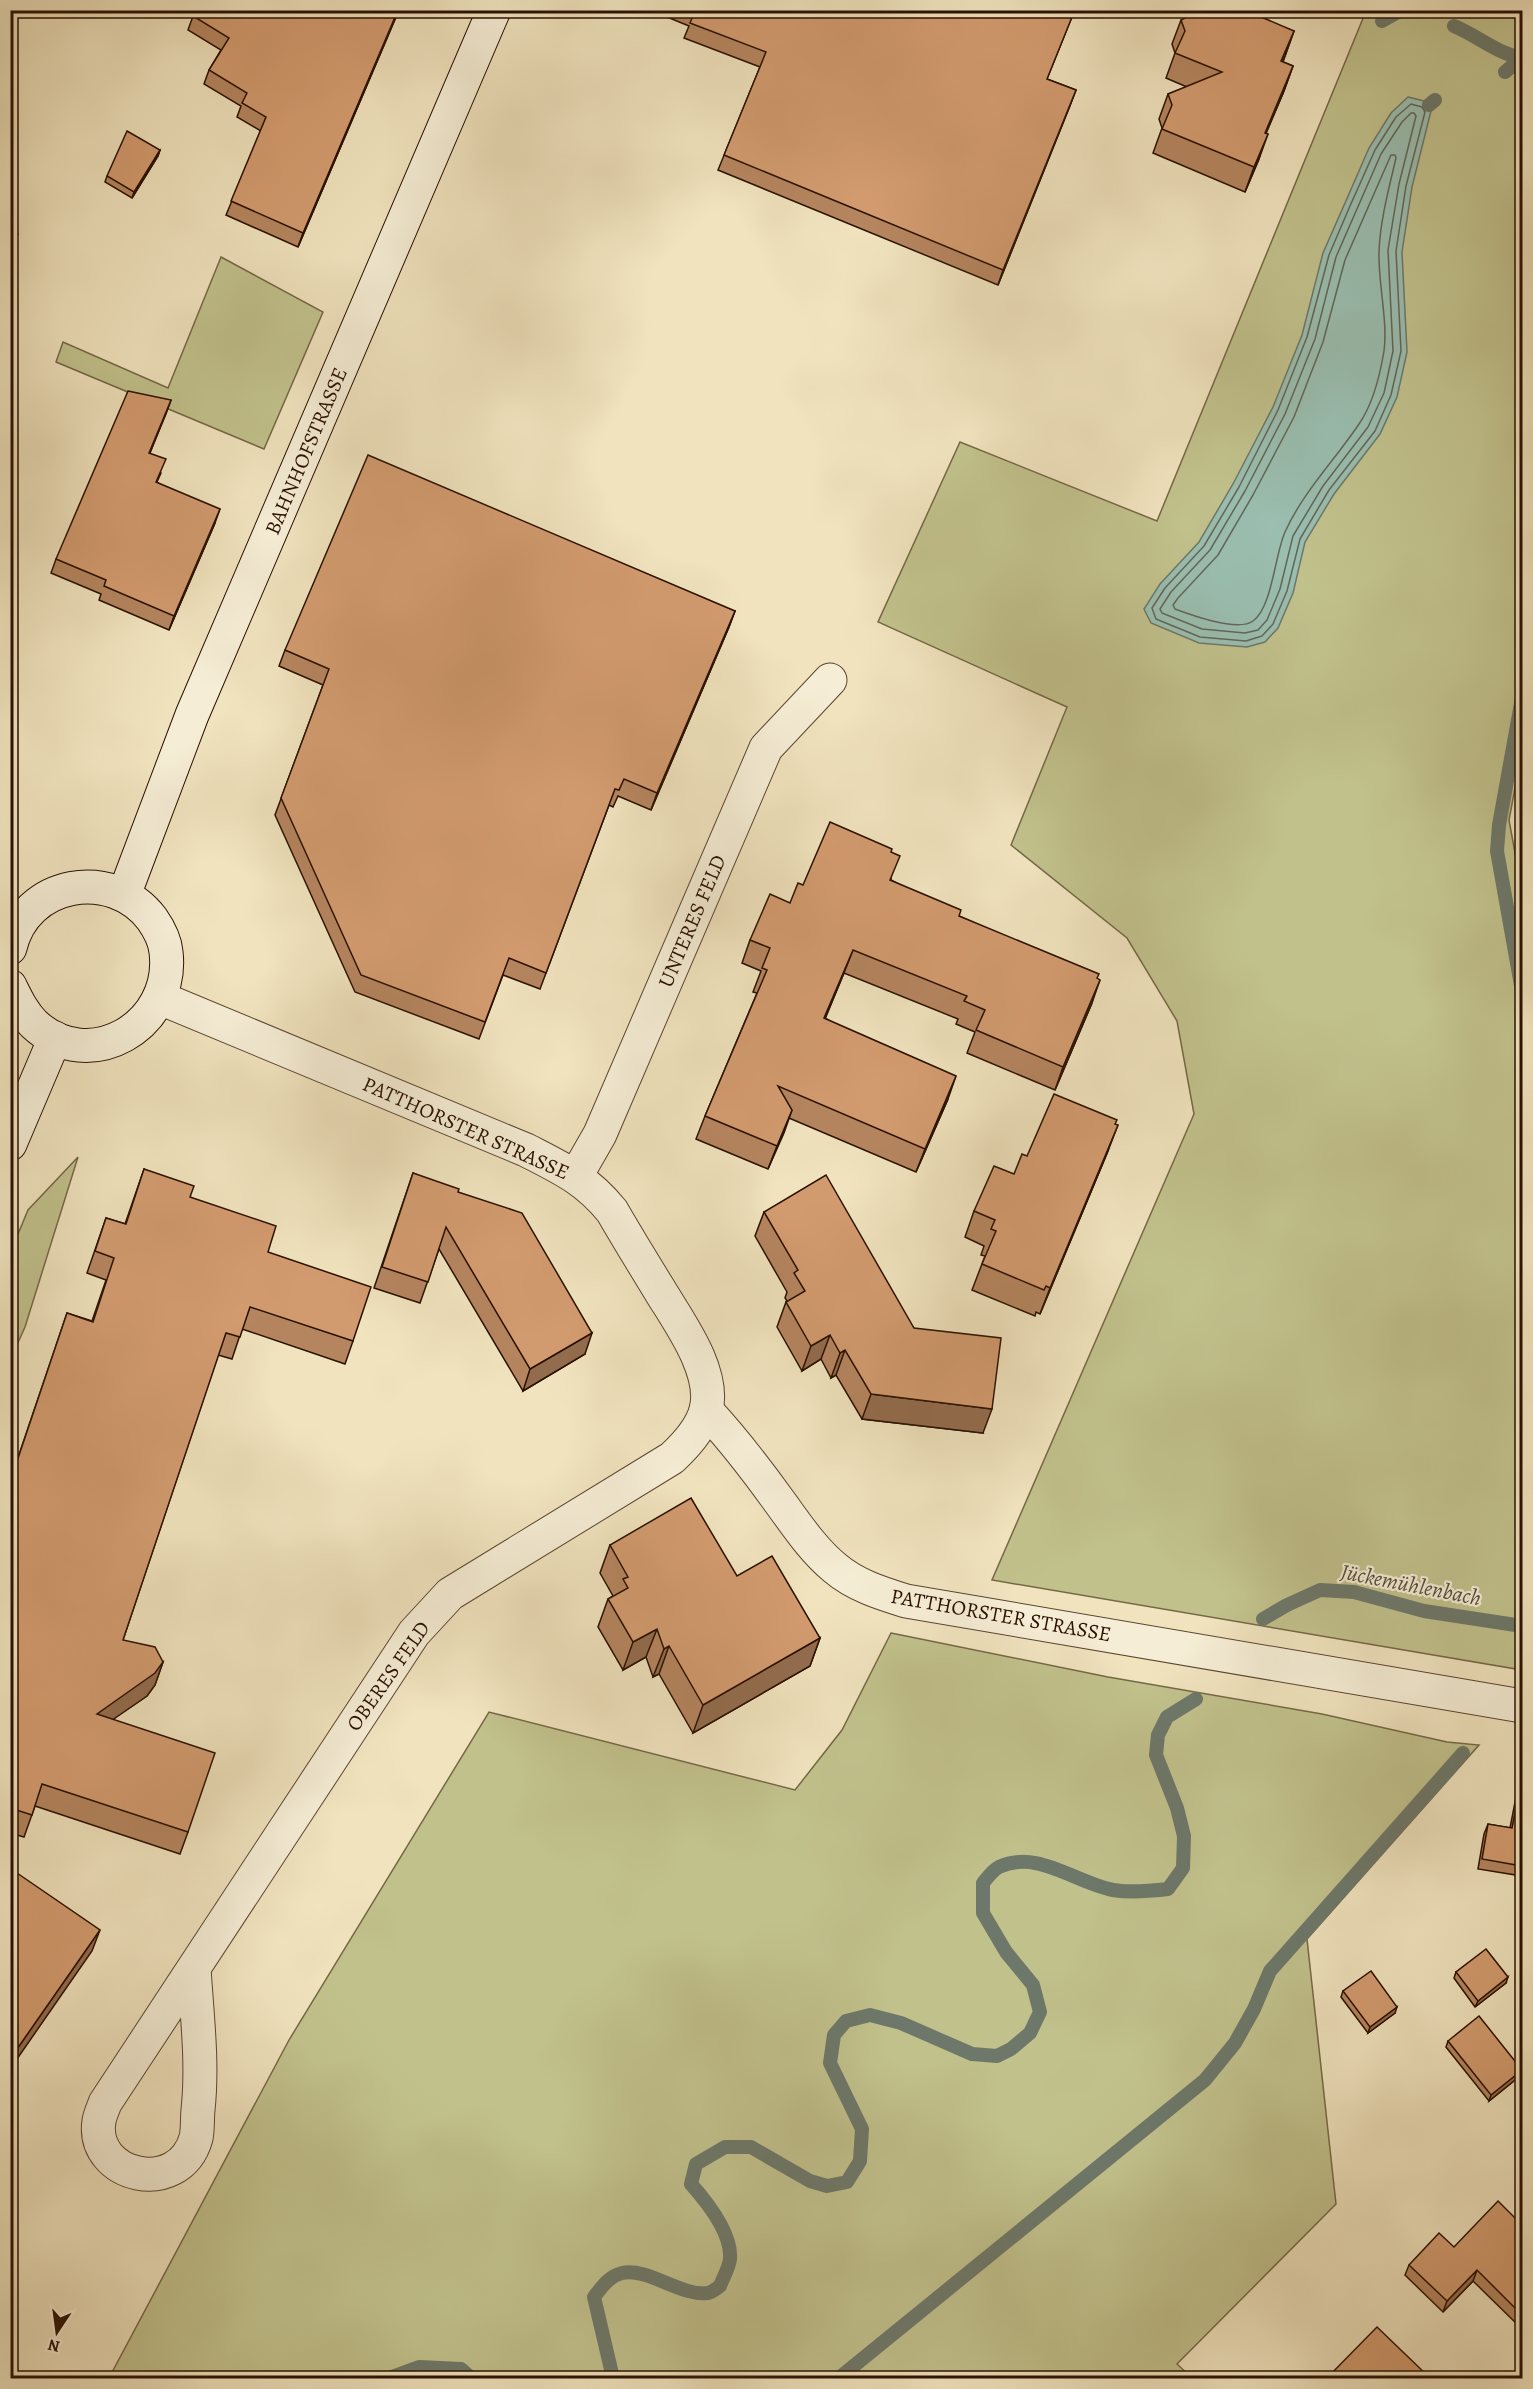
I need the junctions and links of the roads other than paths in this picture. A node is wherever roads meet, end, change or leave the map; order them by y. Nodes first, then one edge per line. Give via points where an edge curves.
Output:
1 (494, 10) edge
2 (830, 680) dead end
3 (124, 894) junction
4 (11, 941) edge
5 (10, 986) edge
6 (160, 998) junction
7 (55, 1038) junction
8 (10, 1144) edge
9 (576, 1176) junction
10 (706, 1410) junction
11 (1522, 1706) edge
12 (194, 1968) junction

1 - 3 street, BAHNHOFSTRASSE via 192,716
2 - 9 street, UNTERES FELD via 766,748 600,1134
3 - 4 street via 98,886 71,888 46,897 26,914
3 - 6 street via 144,909 158,928 166,950 167,975
5 - 7 street via 27,1016
6 - 7 street via 147,1019 104,1044 79,1044
6 - 9 street, PATTHORSTER STRASSE via 526,1150
7 - 8 street
9 - 10 street, PATTHORSTER STRASSE via 597,1192 612,1211 695,1350 705,1376
10 - 11 street, PATTHORSTER STRASSE via 815,1550 856,1583 880,1593 906,1601
10 - 12 street, OBERES FELD via 697,1431 672,1458 450,1594 414,1633
12 - 12 street, OBERES FELD via 105,2103 99,2122 101,2142 108,2155 132,2172 163,2174 177,2166 195,2138 202,2076

